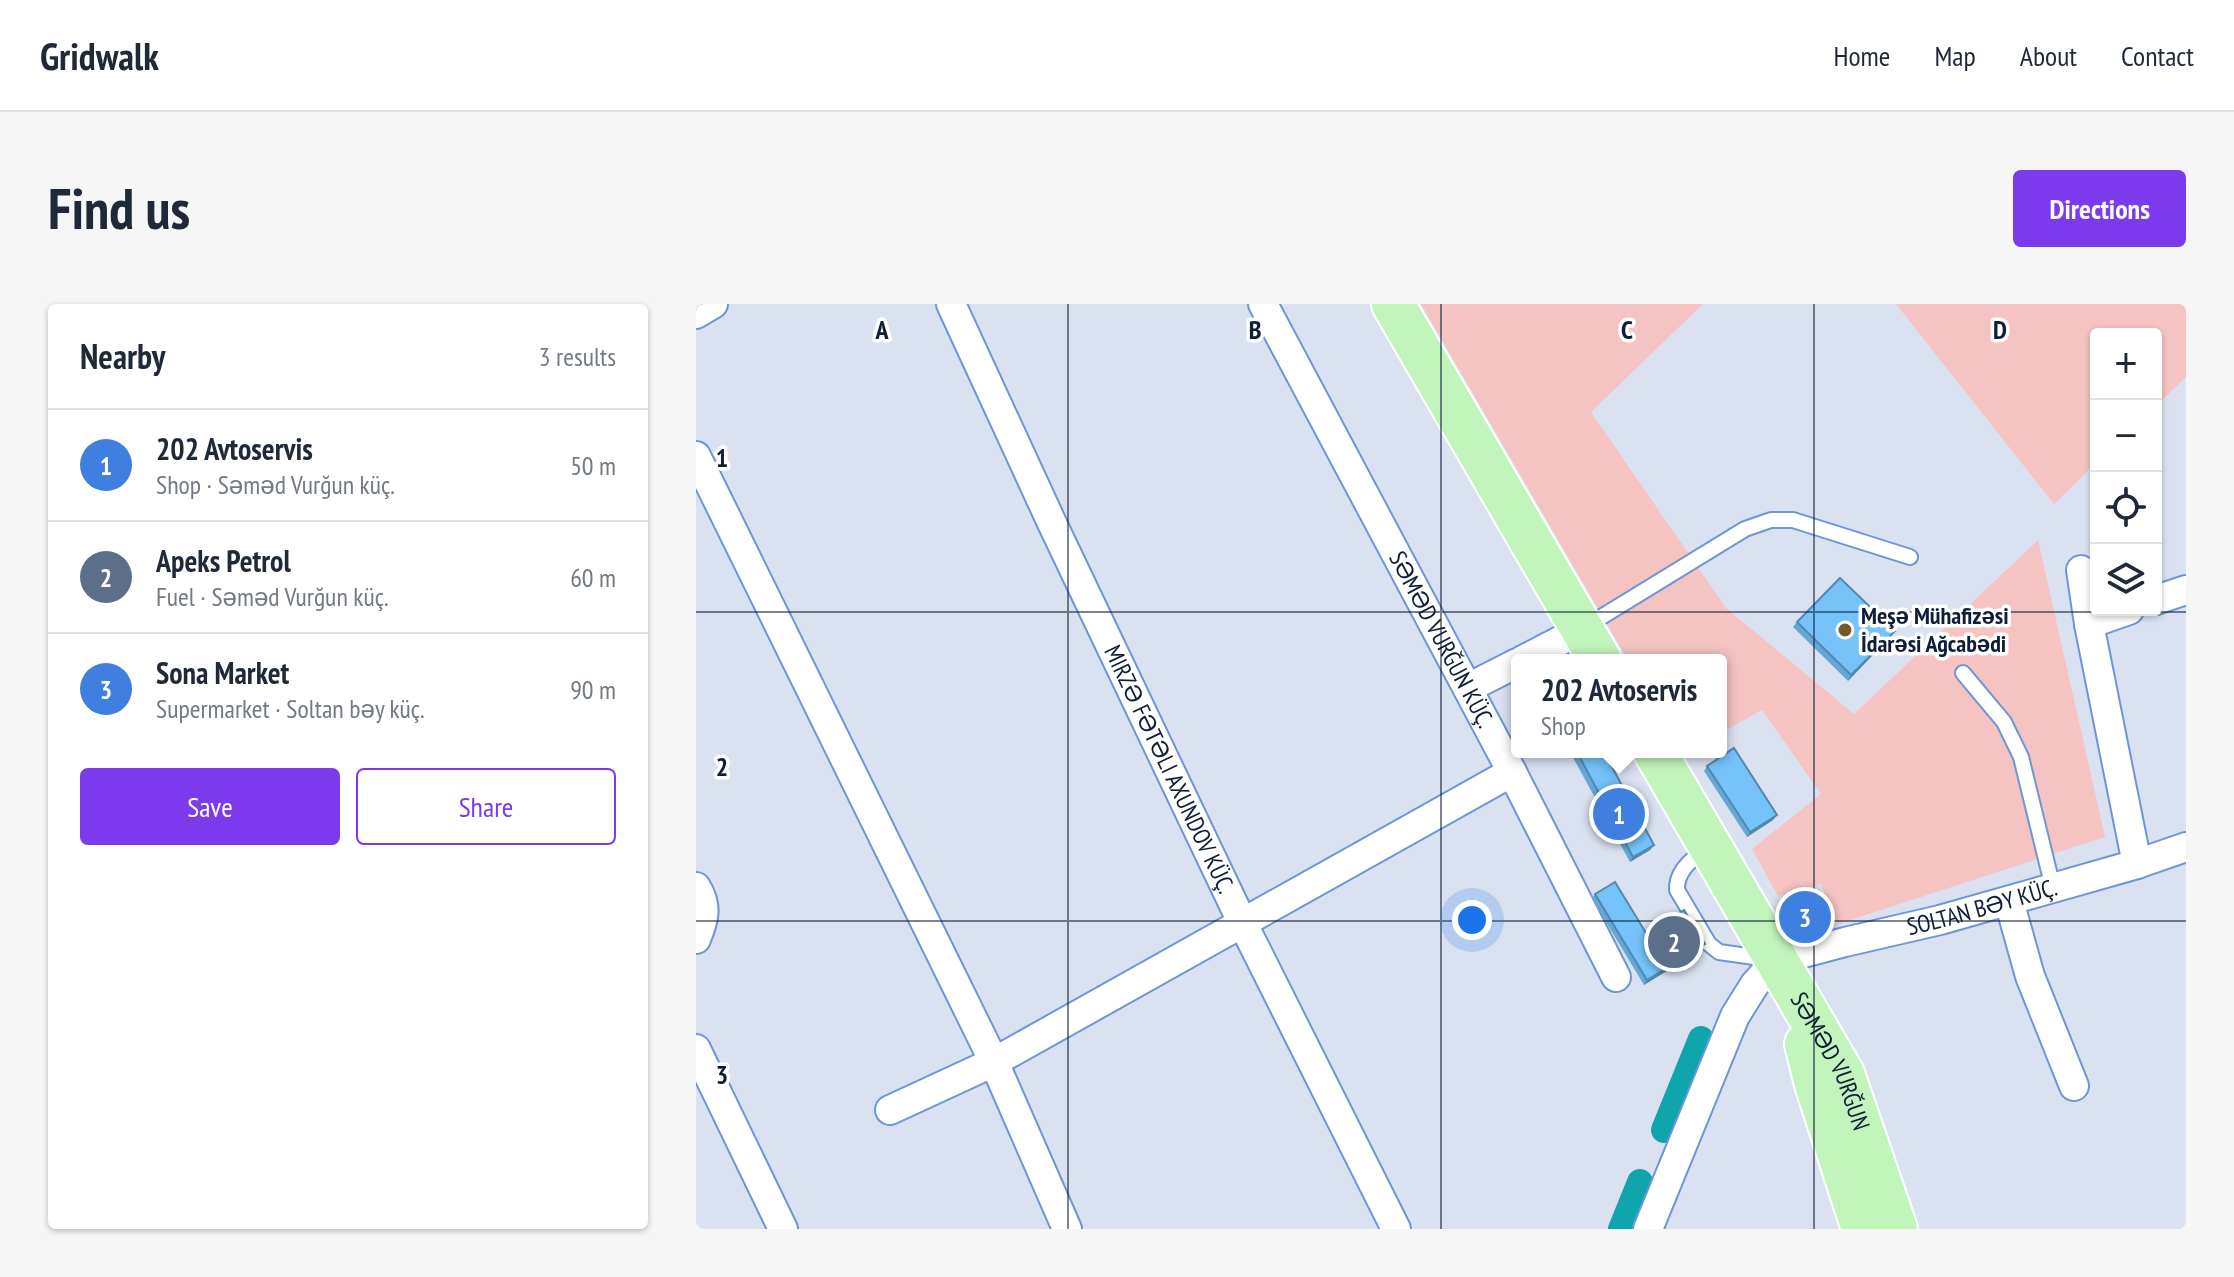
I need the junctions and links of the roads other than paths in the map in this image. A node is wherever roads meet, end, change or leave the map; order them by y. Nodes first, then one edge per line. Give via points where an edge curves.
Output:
1 (713, 304) edge
2 (951, 304) edge
3 (1263, 304) edge
4 (1393, 304) edge
5 (696, 314) edge
6 (696, 456) edge
7 (1910, 557) dead end
8 (2081, 570) dead end
9 (2186, 590) edge
10 (2162, 598) edge
11 (2112, 616) edge
12 (2089, 624) junction
13 (1590, 645) edge
14 (1550, 654) edge
15 (1511, 666) edge
16 (1963, 673) dead end
17 (1468, 688) junction
18 (1659, 758) edge
19 (1512, 772) junction
20 (2186, 847) edge
21 (2137, 864) junction
22 (696, 887) edge
23 (2053, 888) junction
24 (2009, 901) junction
25 (1242, 922) junction
26 (696, 939) edge
27 (1786, 976) junction
28 (1616, 977) dead end
29 (696, 1049) edge
30 (994, 1062) junction
31 (2074, 1086) dead end
32 (890, 1110) dead end
33 (783, 1229) edge
34 (1067, 1229) edge
35 (1396, 1229) edge
36 (1648, 1229) edge
37 (1863, 1229) edge
38 (1896, 1229) edge

1 - 5 street
2 - 25 street, MIRZƏ FƏTƏLI AXUNDOV KÜÇ.
3 - 17 street, SƏMƏD VURĞUN KÜÇ.
4 - 13 main road
6 - 30 street
7 - 13 lane via 1793,520 1771,520 1745,529
8 - 12 street
9 - 10 street
11 - 12 street
12 - 21 street
13 - 14 street
15 - 17 street
16 - 23 lane via 2004,722 2021,757
17 - 19 street, SƏMƏD VURĞUN KÜÇ.
18 - 27 main road
19 - 25 street
19 - 28 street, SƏMƏD VURĞUN KÜÇ.
20 - 21 street, SOLTAN BƏY KÜÇ.
21 - 23 street, SOLTAN BƏY KÜÇ.
22 - 26 street via 704,919
23 - 24 street, SOLTAN BƏY KÜÇ.
24 - 27 street, SOLTAN BƏY KÜÇ. via 1845,942
24 - 31 street via 2030,976
25 - 30 street
25 - 35 street, MIRZƏ FƏTƏLI AXUNDOV KÜÇ.
27 - 36 street via 1755,984 1735,1016
27 - 37 main road, SƏMƏD VURĞUN
27 - 38 main road, SƏMƏD VURĞUN via 1843,1074
29 - 33 street
30 - 32 street
30 - 34 street

